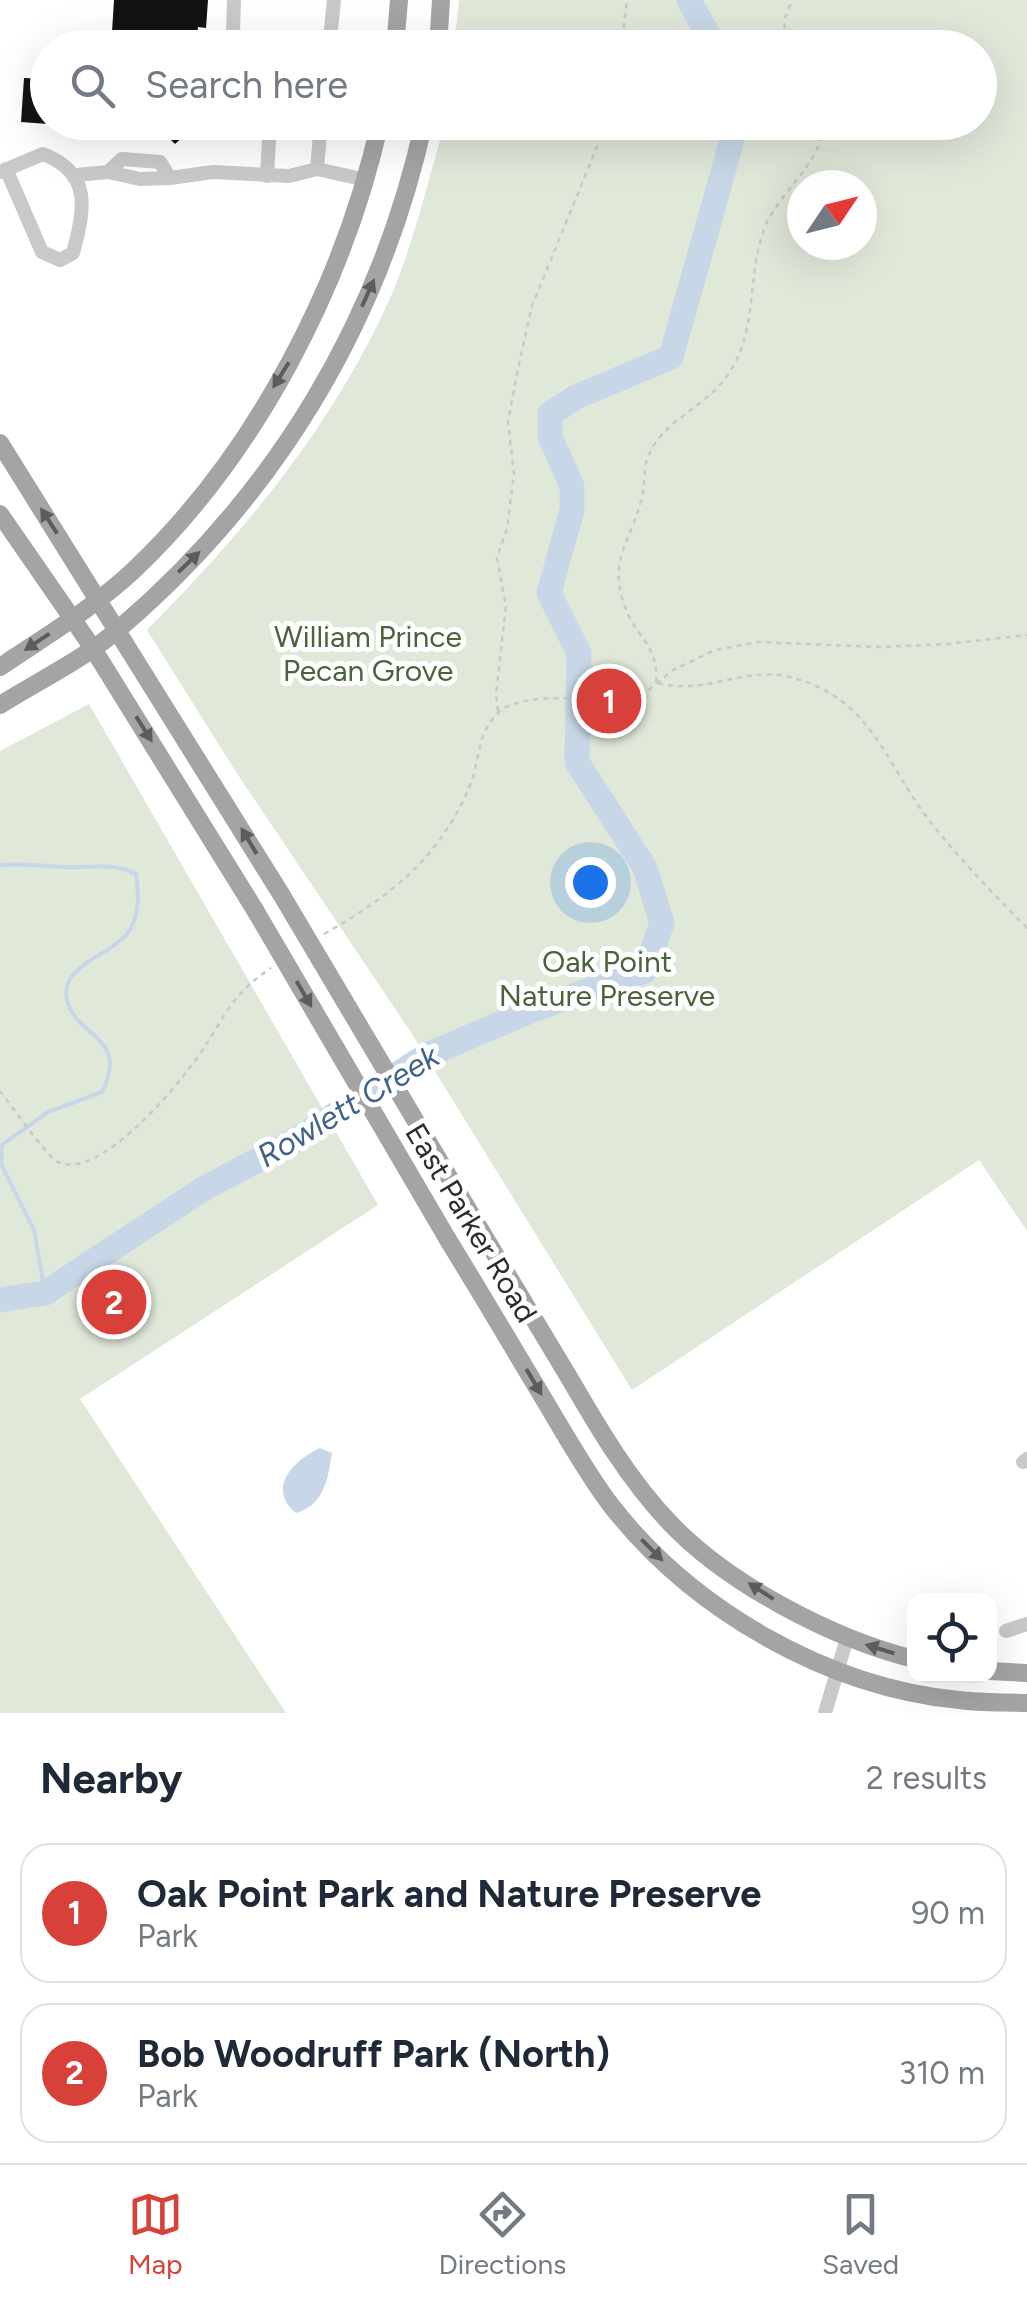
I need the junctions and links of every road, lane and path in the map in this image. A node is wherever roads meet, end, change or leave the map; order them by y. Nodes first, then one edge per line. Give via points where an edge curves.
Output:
1 (234, 0) edge
2 (334, 0) edge
3 (399, 0) edge
4 (440, 0) edge
5 (628, 0) edge
6 (792, 0) edge
7 (233, 30) edge
8 (331, 30) edge
9 (396, 30) edge
10 (439, 30) edge
11 (623, 30) edge
12 (785, 30) edge
13 (269, 140) edge
14 (320, 140) edge
15 (376, 140) edge
16 (420, 140) edge
17 (600, 140) edge
18 (820, 140) edge
19 (142, 159) junction
20 (3, 170) edge
21 (317, 170) junction
22 (108, 172) junction
23 (77, 176) junction
24 (267, 176) junction
25 (170, 178) junction
26 (140, 179) junction
27 (366, 180) junction
28 (0, 443) edge
29 (0, 514) edge
30 (99, 598) junction
31 (72, 618) junction
32 (119, 629) junction
33 (1027, 635) edge
34 (92, 647) junction
35 (0, 667) edge
36 (656, 683) junction
37 (558, 700) dead end
38 (0, 705) edge
39 (498, 712) dead end
40 (1027, 928) edge
41 (0, 1091) edge
42 (32, 1131) dead end
43 (604, 1436) junction
44 (577, 1455) junction
45 (703, 1550) junction
46 (682, 1577) junction
47 (1027, 1624) edge
48 (1006, 1631) dead end
49 (847, 1638) junction
50 (907, 1657) edge
51 (835, 1670) junction
52 (997, 1672) edge
53 (1027, 1674) edge
54 (1027, 1703) edge
55 (825, 1713) edge

1 - 7 street
2 - 8 street
3 - 9 main road
4 - 10 main road
5 - 11 path
6 - 12 path
13 - 24 street
14 - 21 street
15 - 27 main road
32 -> 16 main road via 200,552 290,441 343,351 390,246
17 - 39 path via 532,306 514,386 508,420 514,474 497,558 506,606
18 - 36 path via 766,224 740,356 708,399 659,436 647,460 619,578 629,617 656,660
19 - 22 street via 122,159
19 - 25 street via 160,162
19 - 26 street
20 - 23 street via 44,154
20 - 23 street via 42,252 60,260 73,252 79,231
21 - 24 street
21 - 27 street
22 - 23 street
22 - 26 street
24 - 25 street via 212,172
25 - 26 street
27 -> 30 main road via 303,340 227,464 135,570
30 -> 28 main road, East Parker Road
29 - 31 main road, East Parker Road
30 - 31 main road
30 - 32 main road, East Parker Road
31 - 34 main road, East Parker Road
31 -> 35 main road
32 - 34 main road
43 -> 32 main road, East Parker Road, bridge
33 - 36 path via 880,647 758,642 715,650
34 - 38 main road
34 -> 44 main road, East Parker Road, bridge
36 - 37 path via 639,702
36 - 40 path via 699,688 764,674 795,678 834,695 869,725 928,819
41 - 42 path
43 - 44 main road
43 - 45 main road, East Parker Road via 671,1524
44 -> 46 main road, East Parker Road via 624,1520
45 - 46 main road
49 -> 45 main road, East Parker Road via 776,1601
46 - 51 main road, East Parker Road via 759,1633
47 - 48 street
50 -> 49 main road, East Parker Road
49 - 51 street
51 - 54 main road, East Parker Road via 924,1694
51 - 55 street
52 - 53 main road

